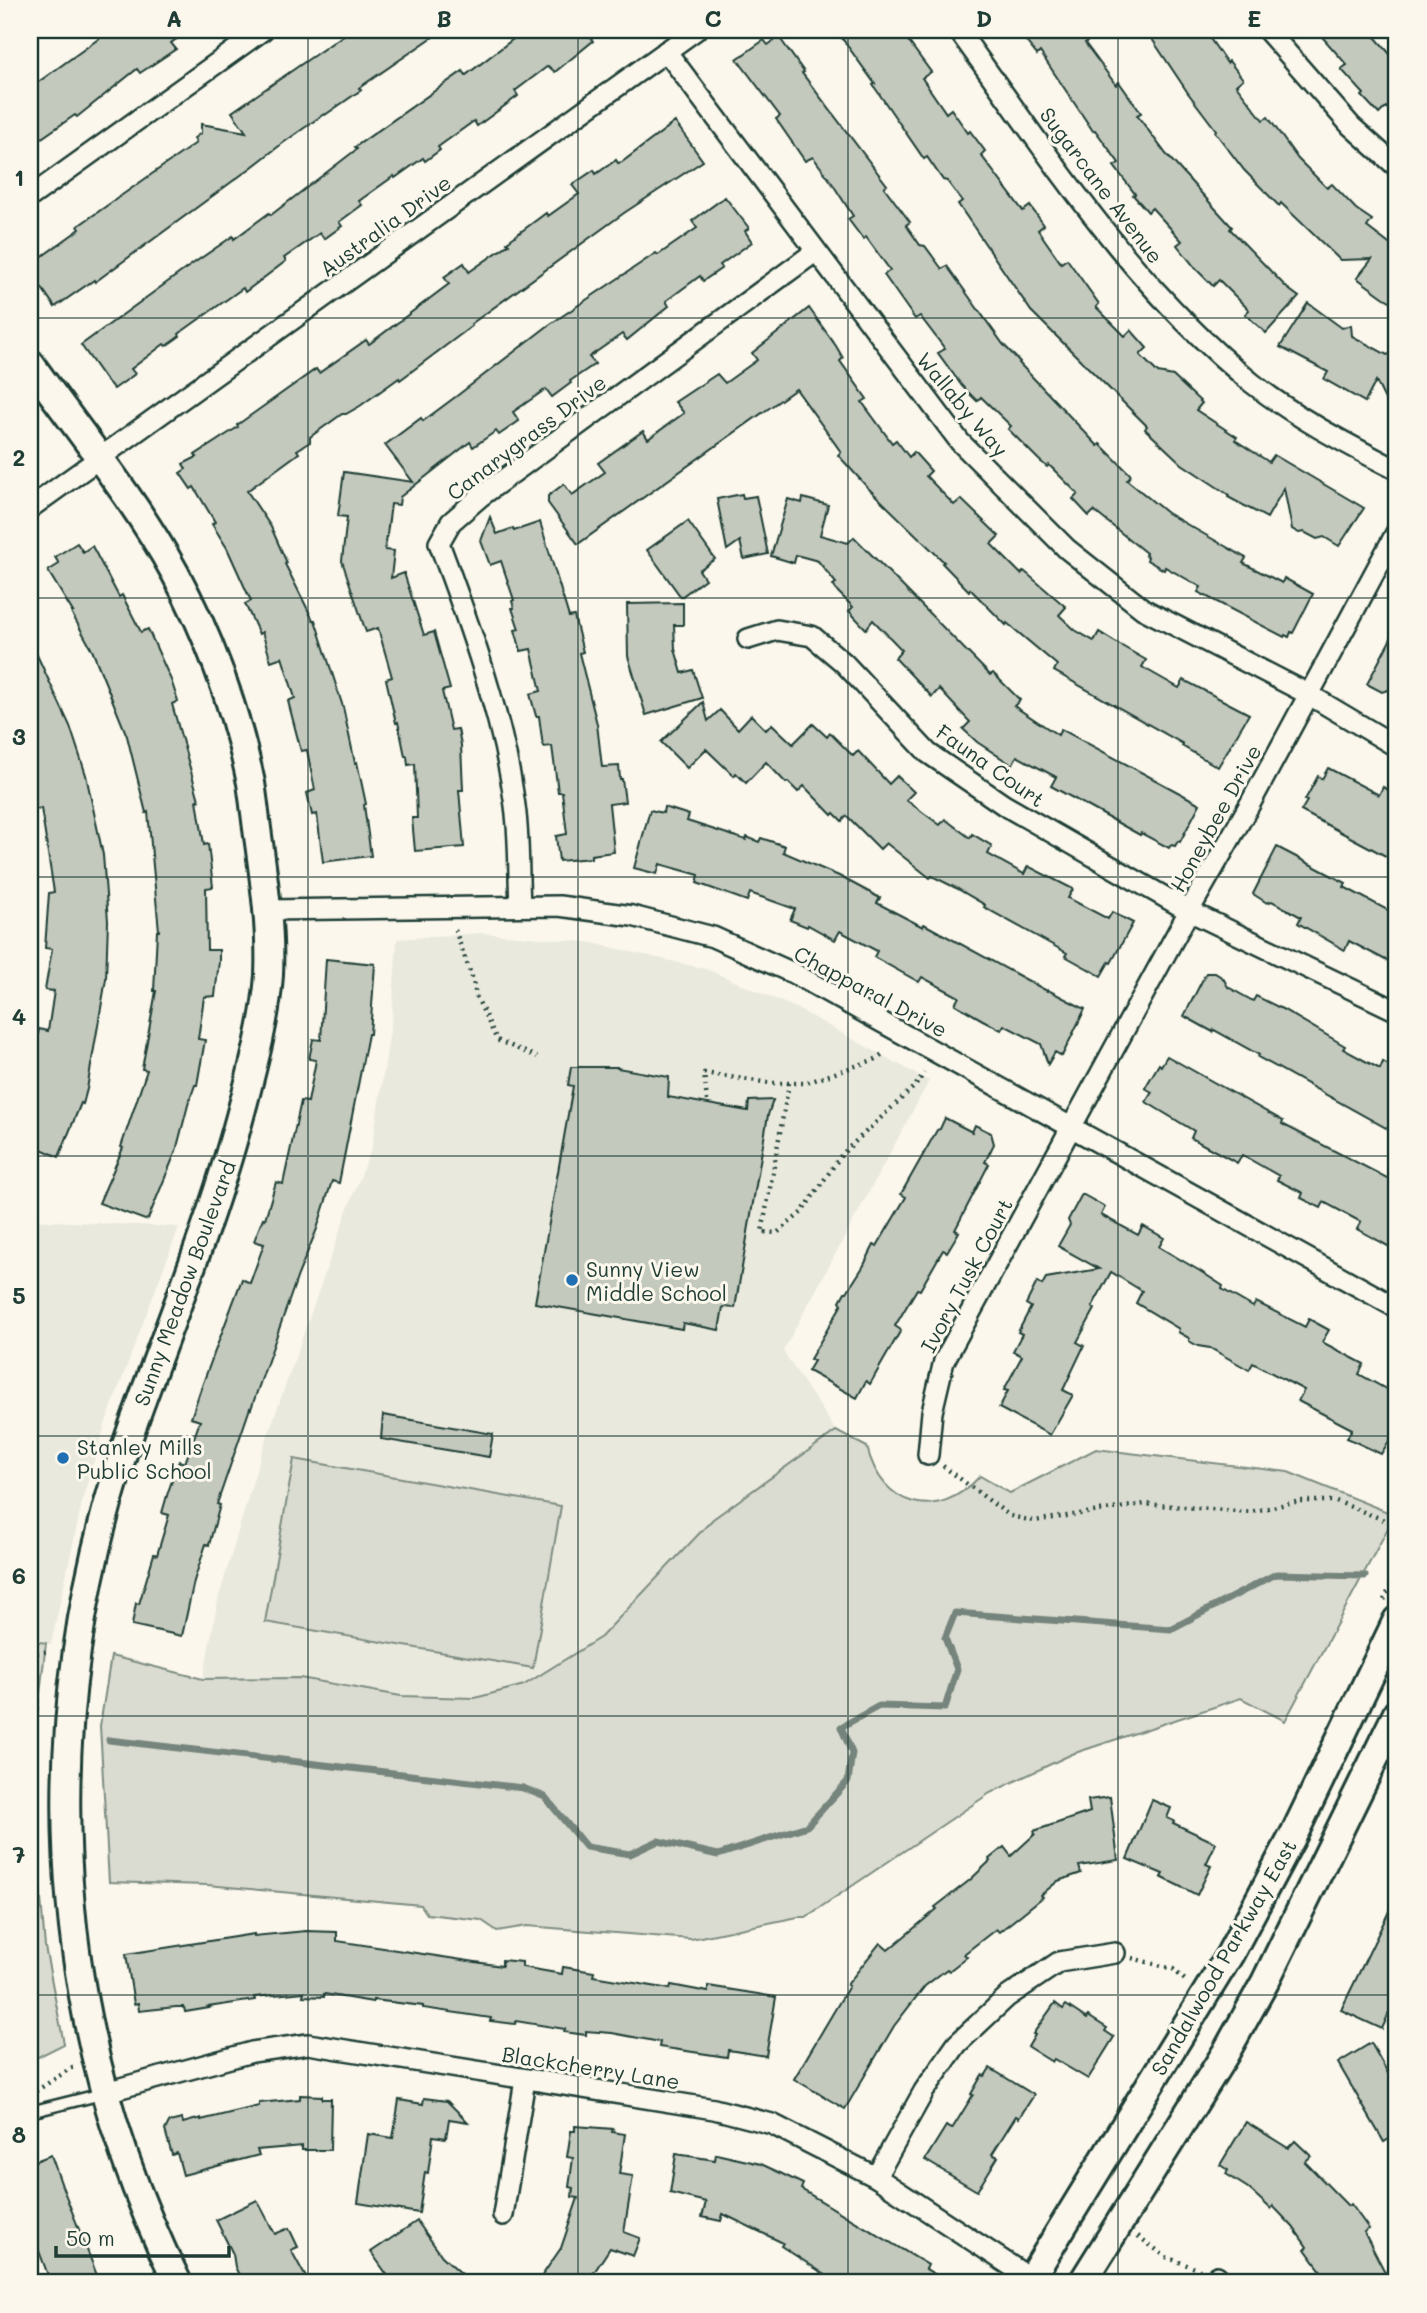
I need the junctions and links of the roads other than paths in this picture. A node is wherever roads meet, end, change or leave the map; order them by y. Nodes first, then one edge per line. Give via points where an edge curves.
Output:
1 (263, 30) edge
2 (696, 30) edge
3 (958, 30) edge
4 (1267, 30) edge
5 (666, 51) junction
6 (1397, 167) edge
7 (30, 197) edge
8 (815, 252) junction
9 (30, 363) edge
10 (100, 457) junction
11 (1397, 470) edge
12 (30, 508) edge
13 (1397, 531) edge
14 (748, 639) dead end
15 (1308, 694) junction
16 (1397, 747) edge
17 (520, 906) junction
18 (268, 911) junction
19 (1189, 911) junction
20 (1397, 1011) edge
21 (1071, 1126) junction
22 (1397, 1308) edge
23 (928, 1455) road end
24 (1388, 1615) edge
25 (1397, 1713) edge
26 (1115, 1953) road end
27 (525, 2080) junction
28 (106, 2092) junction
29 (30, 2112) edge
30 (876, 2177) junction
31 (503, 2215) dead end
32 (30, 2274) edge
33 (1030, 2281) edge
34 (33, 2283) edge
35 (178, 2283) edge
36 (1082, 2283) edge

1 - 7 street
2 - 5 street, Australia Drive
3 - 11 street, Sugarcane Avenue via 1103,231 1166,303 1289,410
4 - 6 street via 1351,126
5 - 8 street, Wallaby Way
5 - 10 street, Australia Drive
8 - 15 street, Wallaby Way via 960,442 1067,549 1143,609
8 - 17 street, Canarygrass Drive via 481,496 451,522 439,543 465,611 502,737 515,800
9 - 10 street, Sunny Meadow Boulevard
10 - 12 street, Australia Drive
10 - 18 street, Sunny Meadow Boulevard via 174,572 225,685 251,783
13 - 15 street, Honeybee Drive
14 - 19 street, Fauna Court via 777,630 812,636 844,663 928,753 1004,805
15 - 16 street, Wallaby Way
15 - 19 street, Honeybee Drive
17 - 18 street, Chapparal Drive
17 - 21 street, Chapparal Drive via 632,916 713,937 796,974
18 - 28 street, Sunny Meadow Boulevard via 269,977 256,1056 226,1171 115,1479 75,1654 66,1769 68,1882 82,1994
19 - 20 street, Fauna Court
19 - 21 street, Honeybee Drive
21 - 22 street, Chapparal Drive
21 - 23 street, Ivory Tusk Court via 944,1361
24 - 33 street, Sandalwood Parkway East via 1296,1829 1230,1954
25 - 36 street, Sandalwood Parkway East via 1265,1982
26 - 30 street via 1059,1962 1007,1997 957,2044
27 - 28 street, Blackcherry Lane via 308,2044 252,2052
27 - 30 street, Blackcherry Lane via 713,2109 772,2124
27 - 31 street
28 - 29 lane
28 - 35 street, Sunny Meadow Boulevard via 143,2205
30 - 33 street, Blackcherry Lane
32 - 34 lane

